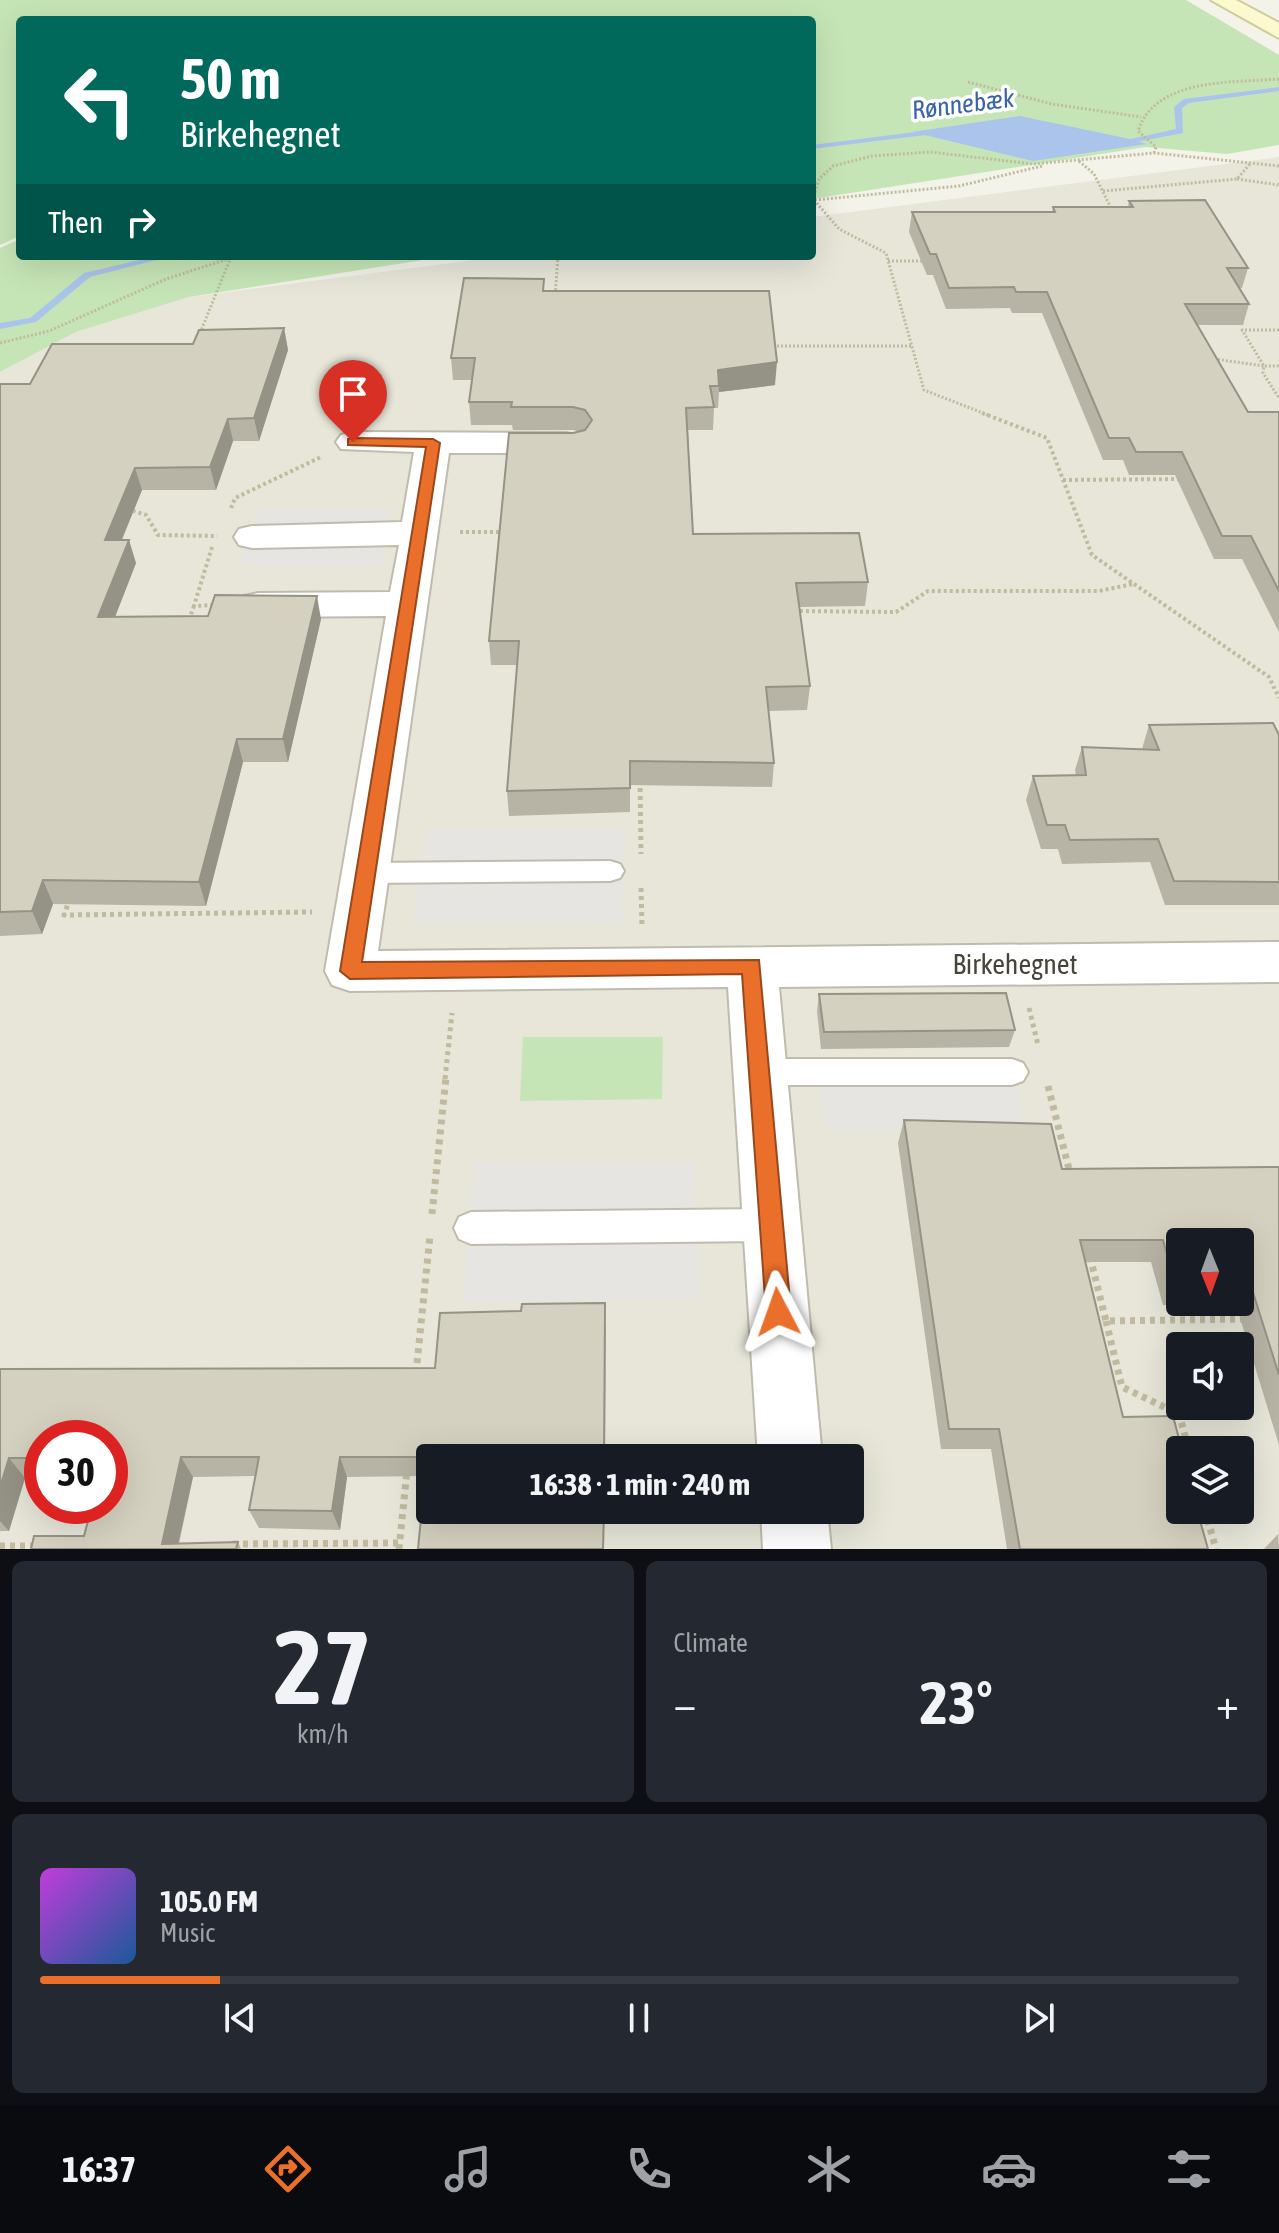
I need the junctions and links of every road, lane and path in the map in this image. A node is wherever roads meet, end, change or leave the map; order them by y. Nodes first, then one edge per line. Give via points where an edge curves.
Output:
1 (1221, 0) edge
2 (1251, 15) junction
3 (1279, 23) edge
4 (1279, 32) edge
5 (1279, 79) edge
6 (968, 82) dead end
7 (1141, 117) junction
8 (1154, 153) junction
9 (1078, 160) junction
10 (1050, 163) junction
11 (1250, 163) junction
12 (1279, 166) edge
13 (1237, 179) junction
14 (1279, 185) edge
15 (816, 190) edge
16 (1103, 191) junction
17 (816, 200) edge
18 (816, 203) edge
19 (1117, 219) edge
20 (225, 260) edge
21 (233, 260) edge
22 (558, 260) edge
23 (888, 261) junction
24 (935, 261) edge
25 (555, 301) edge
26 (1279, 330) edge
27 (0, 343) edge
28 (196, 345) edge
29 (755, 346) edge
30 (912, 346) junction
31 (1201, 355) edge
32 (1264, 366) junction
33 (1279, 366) edge
34 (1279, 398) edge
35 (353, 442) joint
36 (433, 443) junction
37 (573, 443) edge
38 (1186, 479) edge
39 (1063, 480) junction
40 (121, 507) edge
41 (513, 532) edge
42 (419, 533) junction
43 (236, 537) junction
44 (1134, 584) junction
45 (408, 604) junction
46 (213, 605) junction
47 (785, 611) edge
48 (185, 634) edge
49 (1279, 698) edge
50 (640, 778) edge
51 (641, 870) dead end
52 (610, 871) dead end
53 (641, 884) dead end
54 (73, 887) edge
55 (362, 892) junction
56 (1279, 962) edge
57 (1019, 964) junction
58 (752, 966) junction
59 (642, 967) junction
60 (457, 969) junction
61 (1041, 1055) dead end
62 (1044, 1070) dead end
63 (760, 1072) junction
64 (1012, 1072) dead end
65 (1073, 1188) edge
66 (772, 1225) junction
67 (471, 1228) dead end
68 (1088, 1247) edge
69 (1247, 1319) dead end
70 (1106, 1321) junction
71 (415, 1386) edge
72 (1185, 1436) edge
73 (789, 1444) edge
74 (407, 1464) edge
75 (795, 1524) edge
76 (1209, 1524) edge
77 (222, 1544) edge
78 (48, 1545) edge
79 (0, 1546) edge
80 (269, 1546) edge
81 (399, 1546) edge
82 (797, 1549) edge
83 (1216, 1549) edge

1 - 2 street
2 - 3 street
2 - 4 street
5 - 7 path via 1188,89 1158,99
6 - 7 path via 1052,104
7 - 8 path via 1138,131 1156,147
8 - 9 path
8 - 11 path
9 - 10 path
9 - 16 path
10 - 15 path via 930,152 872,156 833,166
10 - 17 path via 1000,178
11 - 12 path
11 - 13 path
13 - 14 path
13 - 16 path
16 - 19 path
18 - 23 path via 839,229 886,253
20 - 27 path via 166,279 49,331
21 - 28 path
22 - 25 path
23 - 24 path
23 - 30 path
26 - 32 path via 1242,330
29 - 30 path
30 - 39 path via 924,390 1047,438
31 - 32 path via 1227,364
32 - 33 path
32 - 34 path
35 - 36 street
35 - 43 path via 235,498
36 - 37 street
36 - 42 street, Birkehegnet
38 - 39 path
39 - 44 path via 1092,555
40 - 43 path via 146,515 158,535
41 - 42 path
42 - 43 street
42 - 45 street, Birkehegnet
43 - 46 path via 213,546
44 - 47 path via 1099,591 928,591 896,612
44 - 49 path via 1269,677
45 - 46 street
45 - 55 street, Birkehegnet
46 - 48 path
50 - 51 path
52 - 55 lane
53 - 59 path
54 - 55 path via 64,915
55 - 60 street, Birkehegnet via 350,971
56 - 57 street, Birkehegnet
57 - 58 street, Birkehegnet
57 - 61 path
58 - 59 street, Birkehegnet
58 - 63 street
59 - 60 street, Birkehegnet
60 - 71 path
62 - 65 path
63 - 64 lane
63 - 66 street
66 - 67 lane
66 - 73 street
68 - 70 path
69 - 70 path
70 - 72 path via 1122,1387 1179,1414
74 - 81 path
75 - 82 street
76 - 83 path
77 - 80 path
78 - 79 path
80 - 81 path

